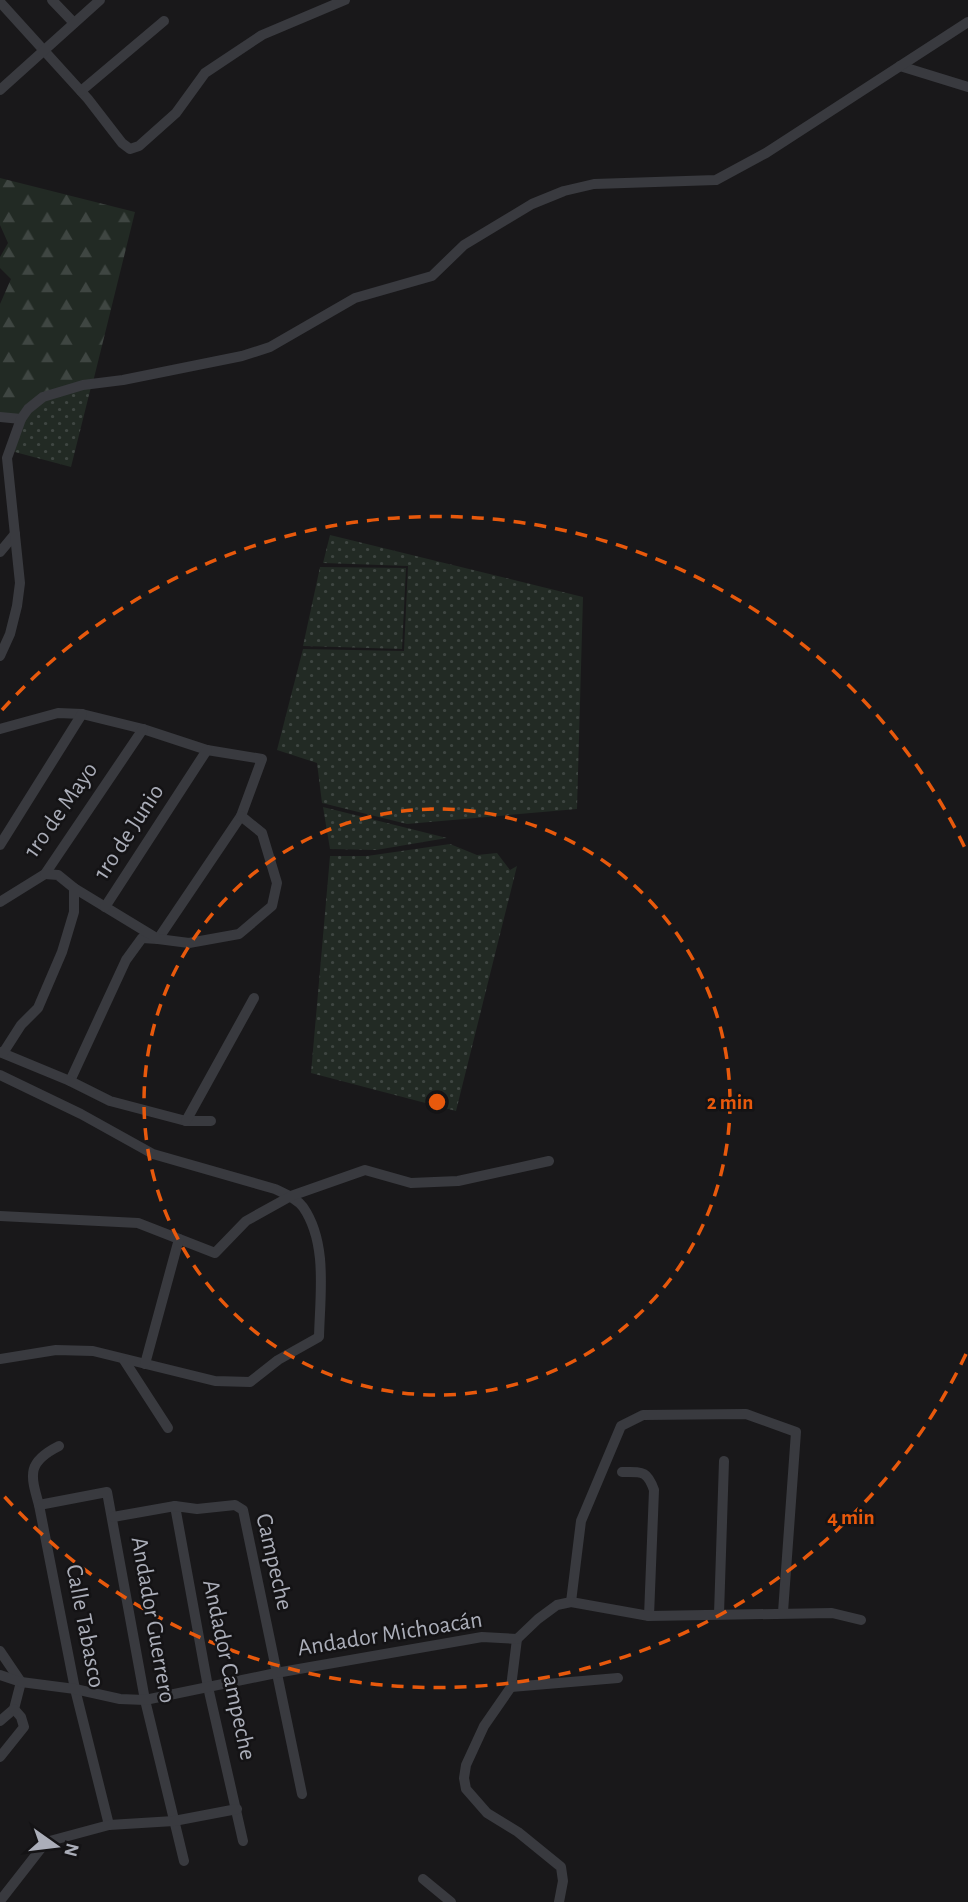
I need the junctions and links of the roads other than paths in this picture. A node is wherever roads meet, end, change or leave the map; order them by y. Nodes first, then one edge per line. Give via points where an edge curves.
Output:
1 (52, 0) edge
2 (100, 0) edge
3 (345, 0) edge
4 (0, 2) edge
5 (164, 21) dead end
6 (968, 22) edge
7 (74, 23) junction
8 (43, 52) junction
9 (900, 66) junction
10 (968, 88) edge
11 (0, 90) edge
12 (84, 95) junction
13 (0, 417) edge
14 (20, 419) junction
15 (15, 534) junction
16 (0, 552) edge
17 (0, 656) edge
18 (82, 714) junction
19 (0, 729) edge
20 (143, 729) junction
21 (208, 750) junction
22 (241, 816) junction
23 (0, 845) edge
24 (46, 874) junction
25 (74, 888) junction
26 (0, 902) edge
27 (104, 908) junction
28 (159, 939) junction
29 (254, 998) dead end
30 (2, 1052) edge
31 (0, 1075) edge
32 (70, 1081) junction
33 (186, 1121) junction
34 (211, 1121) dead end
35 (549, 1161) dead end
36 (291, 1196) junction
37 (0, 1216) edge
38 (179, 1239) junction
39 (0, 1359) edge
40 (124, 1360) junction
41 (145, 1364) junction
42 (168, 1428) dead end
43 (58, 1446) dead end
44 (724, 1461) dead end
45 (622, 1472) dead end
46 (39, 1505) junction
47 (175, 1506) junction
48 (113, 1517) junction
49 (571, 1602) junction
50 (783, 1612) junction
51 (719, 1614) junction
52 (649, 1616) junction
53 (861, 1620) dead end
54 (517, 1639) junction
55 (0, 1651) edge
56 (276, 1673) junction
57 (0, 1675) edge
58 (618, 1678) dead end
59 (21, 1682) junction
60 (511, 1686) junction
61 (208, 1687) junction
62 (75, 1689) junction
63 (145, 1700) junction
64 (14, 1709) junction
65 (0, 1721) edge
66 (0, 1757) edge
67 (302, 1794) dead end
68 (237, 1809) junction
69 (174, 1821) junction
70 (109, 1825) junction
71 (243, 1841) dead end
72 (184, 1861) dead end
73 (423, 1879) dead end
74 (0, 1901) edge
75 (451, 1902) edge
76 (559, 1902) edge

1 - 7 street
2 - 7 street
3 - 12 street via 262,35 205,73 176,113 139,146 130,149 122,143
4 - 8 street
5 - 12 street
6 - 9 street
7 - 8 street
8 - 11 street
8 - 12 street
9 - 10 street
9 - 14 street via 716,180 594,184 564,191 532,204 464,245 432,276 355,298 270,347 83,385 43,397
13 - 14 street
14 - 15 street via 7,458
15 - 16 street
15 - 17 street via 20,583 10,634
18 - 19 street via 58,713
18 - 20 street
18 - 23 street
20 - 21 street
20 - 24 street, 1ro de Mayo
21 - 22 street via 262,759
21 - 27 street, 1ro de Junio
22 - 28 street
22 - 28 street via 262,833 277,883 272,906 239,934 189,943
24 - 25 street, 1ro de Junio via 58,875
24 - 26 street, 1ro de Mayo
25 - 27 street, 1ro de Junio
25 - 30 street via 74,912 43,997
27 - 28 street
28 - 32 street via 142,938 126,960
29 - 33 street
30 - 32 street
31 - 36 street via 153,1154
32 - 33 street via 110,1101
33 - 34 street
35 - 36 street via 458,1181 411,1183 365,1170
36 - 38 street via 246,1221 215,1252
36 - 41 street via 302,1207 316,1237 319,1337 250,1382 215,1381
37 - 38 street via 138,1223
38 - 41 street
39 - 40 street via 56,1350 93,1351
40 - 41 street
40 - 42 street
43 - 46 street, Calle Tabasco via 41,1455 34,1466 32,1482
44 - 51 street
45 - 52 street via 640,1472 650,1478 654,1490
46 - 48 street, Andador Guerrero via 107,1493
46 - 62 street, Calle Tabasco
47 - 48 street, Campeche
47 - 56 street, Campeche via 235,1505 243,1510
47 - 61 street, Andador Campeche
48 - 63 street, Andador Guerrero
49 - 50 street via 581,1521 621,1426 643,1415 746,1413 796,1432
49 - 52 street
49 - 54 street, Andador Michoacán via 557,1605
50 - 51 street
50 - 53 street via 832,1613
51 - 52 street
54 - 56 street, Andador Michoacán via 482,1637
54 - 60 street
55 - 59 street
56 - 61 street, Andador Michoacán
56 - 67 street, Campeche
57 - 59 street, Andador Michoacán
58 - 60 street
59 - 62 street, Andador Michoacán
59 - 64 street
60 - 76 street via 484,1726 466,1765 466,1789 487,1813 519,1832 561,1867
61 - 63 street, Andador Michoacán
61 - 68 street, Andador Campeche
62 - 63 street, Andador Michoacán
62 - 70 street, Calle Tabasco
63 - 69 street, Andador Guerrero
64 - 65 street
64 - 66 street via 23,1727
68 - 69 street
68 - 71 street, Andador Campeche
69 - 70 street
69 - 72 street, Andador Guerrero
70 - 74 street via 46,1842
73 - 75 street

